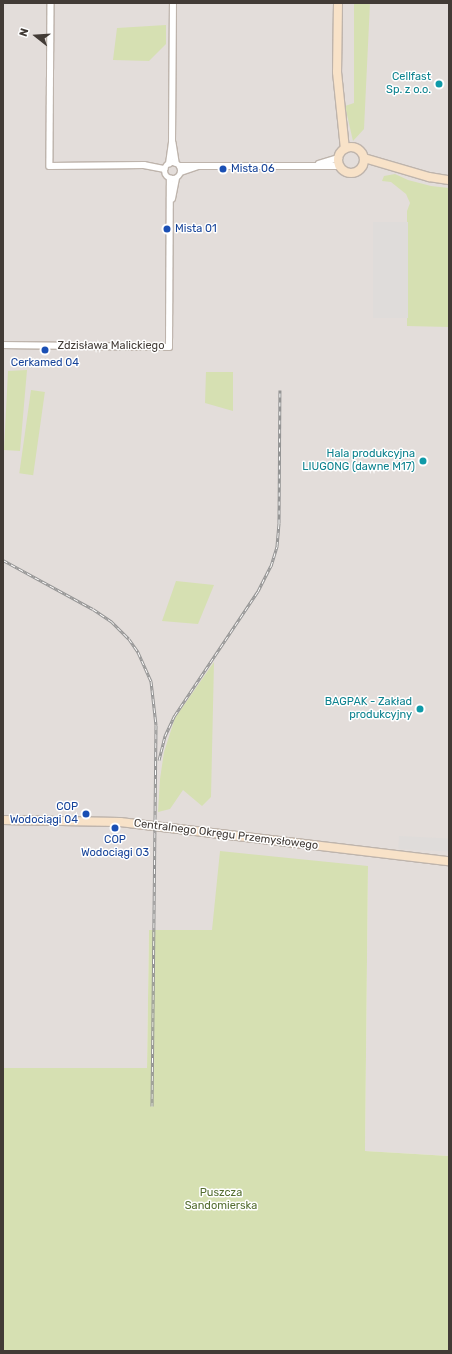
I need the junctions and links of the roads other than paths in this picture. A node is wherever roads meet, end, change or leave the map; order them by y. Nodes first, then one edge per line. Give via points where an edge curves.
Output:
1 (50, 3) edge
2 (173, 3) edge
3 (338, 3) edge
4 (349, 149) junction
5 (364, 158) junction
6 (340, 162) junction
7 (177, 166) junction
8 (389, 166) junction
9 (362, 167) junction
10 (165, 169) junction
11 (173, 179) junction
12 (449, 180) edge
13 (3, 346) edge
14 (3, 820) edge
15 (449, 861) edge

1 - 10 street via 50,166 144,165
2 - 7 street via 172,142
3 - 4 street via 337,72
4 - 5 street via 360,151
4 - 6 street
5 - 8 street
5 - 9 street
6 - 7 street via 271,169
6 - 9 street via 349,173
7 - 10 street
7 - 11 street
8 - 9 street
8 - 12 street via 429,178
10 - 11 street via 166,176
11 - 13 street, Zdzisława Malickiego via 169,347
14 - 15 street, Centralnego Okręgu Przemysłowego via 120,822

